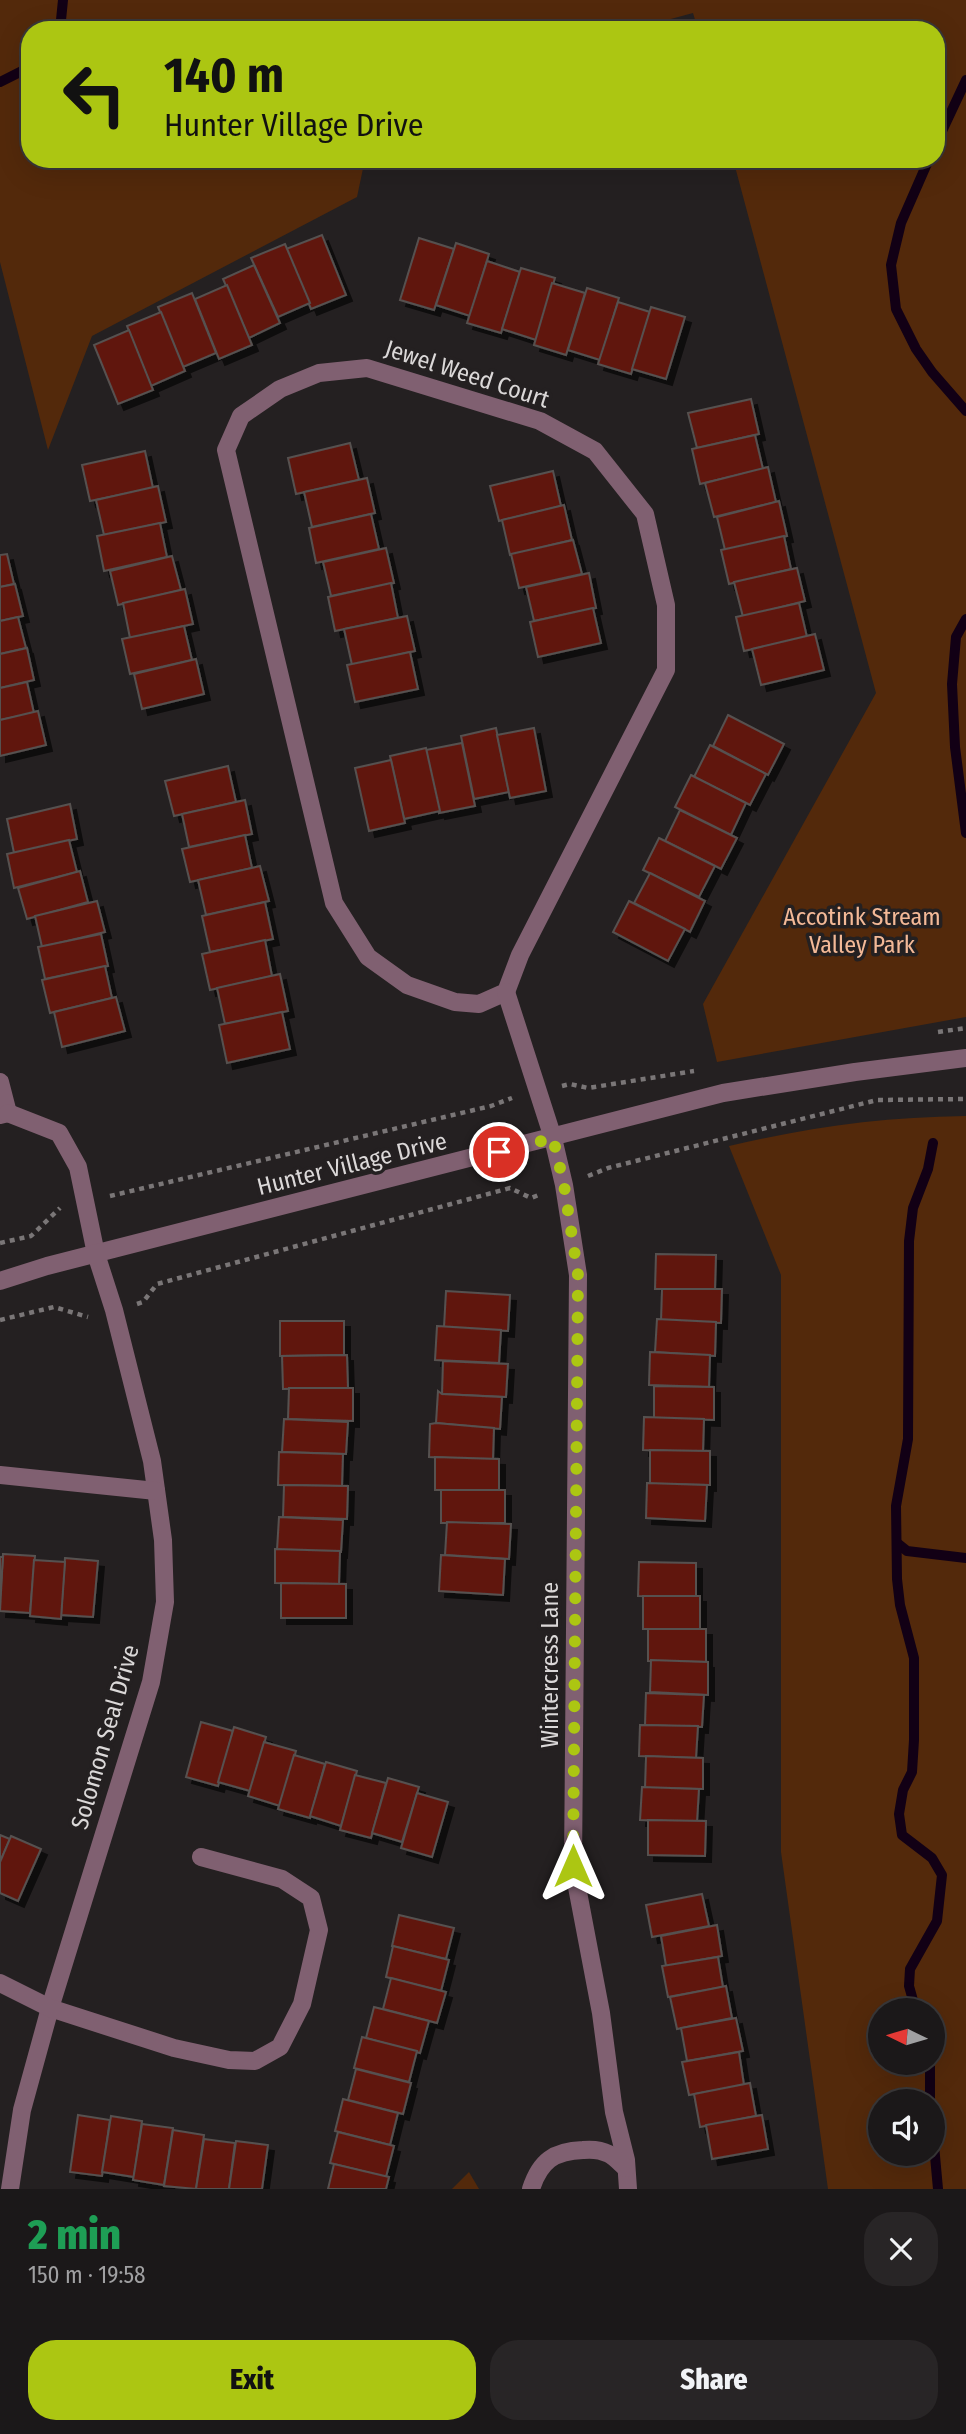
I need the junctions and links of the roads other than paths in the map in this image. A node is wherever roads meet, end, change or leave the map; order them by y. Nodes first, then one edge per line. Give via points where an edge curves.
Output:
1 (506, 992) junction
2 (966, 1058) edge
3 (0, 1082) edge
4 (4, 1114) edge
5 (553, 1138) junction
6 (96, 1254) junction
7 (0, 1281) edge
8 (0, 1475) edge
9 (156, 1491) junction
10 (201, 1857) dead end
11 (0, 1983) edge
12 (50, 2008) junction
13 (626, 2168) junction
14 (10, 2189) edge
15 (531, 2189) edge
16 (628, 2189) edge

1 - 1 street, Jewel Weed Court via 520,955 666,670 666,605 645,514 595,451 540,421 367,368 320,373 281,389 241,415 226,450 334,903 368,957 407,985 455,1002 479,1004
1 - 5 street
2 - 5 street, Hunter Village Drive via 723,1093
3 - 4 street
4 - 6 street, Solomon Seal Drive via 59,1133 78,1167
5 - 6 street, Hunter Village Drive
5 - 13 street, Wintercress Lane via 578,1275 573,1866
6 - 7 street, Hunter Village Drive
6 - 9 street, Solomon Seal Drive via 114,1310
8 - 9 street
9 - 12 street, Solomon Seal Drive via 165,1602 151,1682
10 - 12 street via 282,1879 312,1898 320,1930 302,2004 280,2048 255,2061 229,2060 173,2048
11 - 12 street
12 - 14 street, Solomon Seal Drive via 22,2110
13 - 15 street via 597,2150 555,2154 540,2168
13 - 16 street, Wintercress Lane

